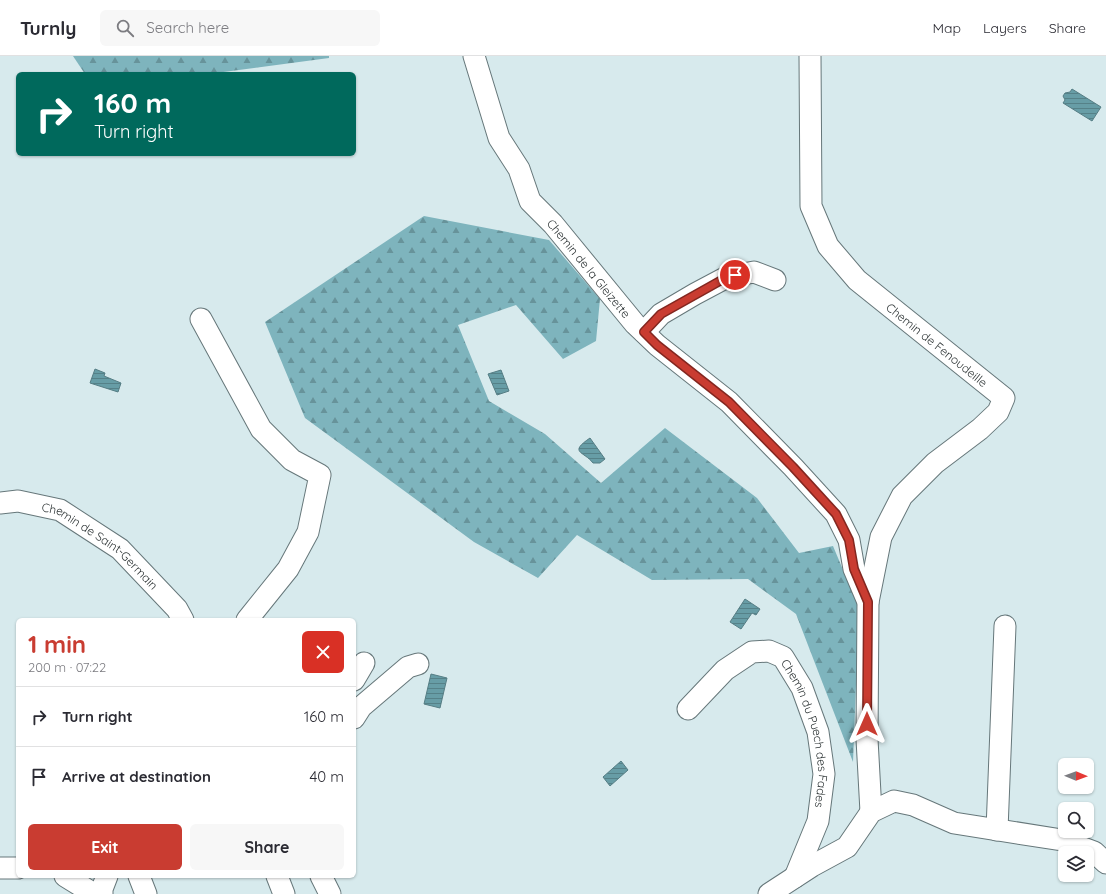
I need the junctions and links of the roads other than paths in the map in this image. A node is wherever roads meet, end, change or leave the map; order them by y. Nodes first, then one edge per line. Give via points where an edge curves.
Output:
1 (474, 56) edge
2 (810, 56) edge
3 (775, 280) dead end
4 (201, 319) dead end
5 (644, 332) junction
6 (0, 503) edge
7 (868, 602) junction
8 (182, 618) edge
9 (249, 618) edge
10 (1005, 626) dead end
11 (418, 664) dead end
12 (688, 709) dead end
13 (356, 715) edge
14 (871, 812) junction
15 (997, 830) junction
16 (1106, 863) edge
17 (0, 868) edge
18 (16, 868) edge
19 (795, 877) junction
20 (68, 878) edge
21 (106, 878) edge
22 (140, 878) edge
23 (278, 878) edge
24 (322, 878) edge
25 (94, 894) edge
26 (102, 894) edge
27 (146, 894) edge
28 (284, 894) edge
29 (330, 894) edge
30 (769, 894) edge

1 - 5 street, Chemin de la Gleizette via 499,138 519,169 530,201
2 - 7 street, Chemin de Fenoudeille via 811,206 828,246 857,280 1004,398 998,412 935,463 902,496 881,536
3 - 5 street via 754,272 727,277 661,314
4 - 9 street via 261,429 292,460 320,475 308,532 288,570
5 - 7 street, Chemin de la Gleizette via 729,402 836,514 849,540 854,569
6 - 8 street, Chemin de Saint-Germain via 18,501 60,510 120,549 177,609
7 - 14 street, Chemin de la Gleizette via 867,739
10 - 15 street
11 - 13 street via 408,667 361,706
12 - 19 street, Chemin du Puech des Fades via 725,670 752,652 769,651 783,657 802,688 818,732 824,774 818,821
14 - 15 street via 894,801 913,805 954,823
14 - 19 street via 846,847
15 - 16 street via 1062,840 1094,852
17 - 18 street
19 - 30 street
20 - 25 street
21 - 26 street
22 - 27 street
23 - 28 street
24 - 29 street

